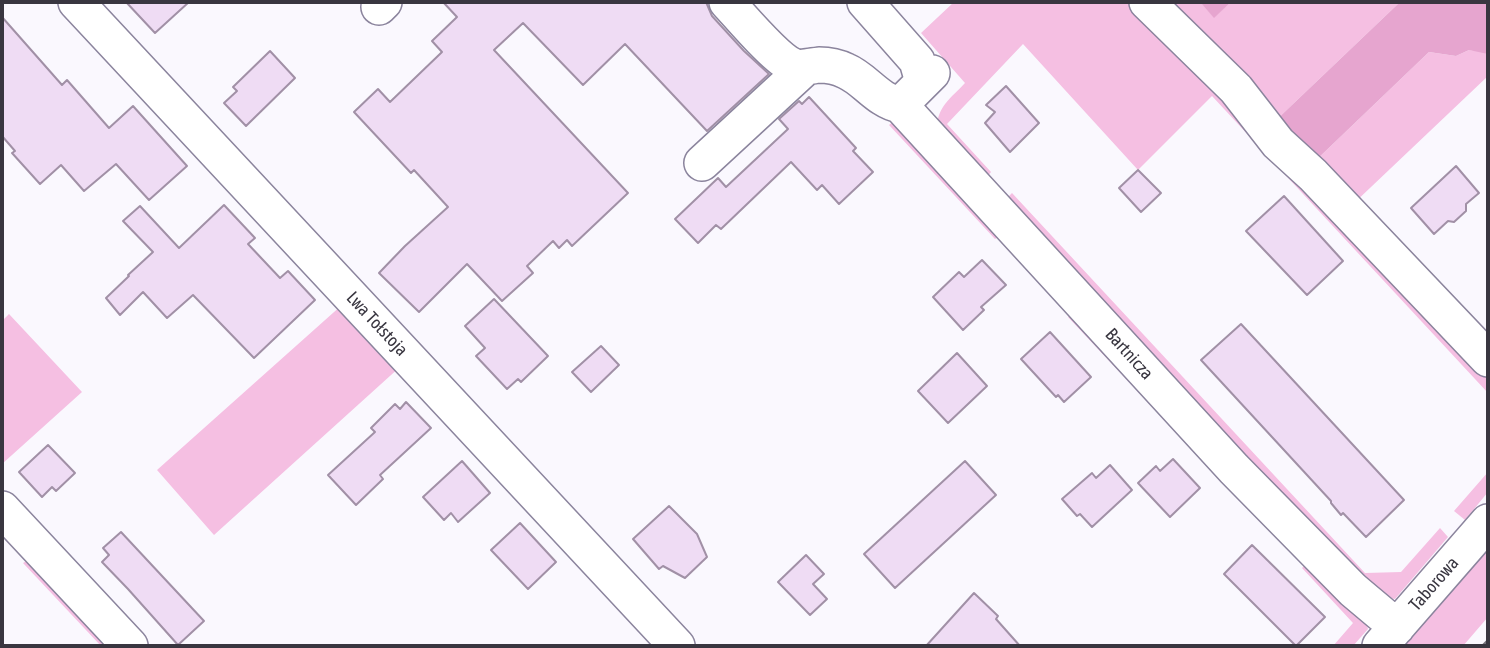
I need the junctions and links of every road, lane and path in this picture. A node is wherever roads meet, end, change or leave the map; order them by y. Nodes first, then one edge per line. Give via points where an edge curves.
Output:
1 (76, 2) edge
2 (727, 2) edge
3 (865, 2) edge
4 (1147, 2) edge
5 (806, 67) junction
6 (918, 87) junction
7 (702, 163) dead end
8 (1488, 359) edge
9 (2, 509) edge
10 (1488, 522) edge
11 (1389, 637) edge
12 (130, 646) edge
13 (677, 646) edge

1 - 13 street, Lwa Tołstoja
2 - 5 street via 781,59 794,67
3 - 6 street via 917,61
4 - 8 street via 1236,89 1278,143
5 - 6 street via 822,65 846,71 894,104
5 - 7 street
6 - 11 street, Bartnicza via 1234,469 1353,590
9 - 12 street
10 - 11 street, Taborowa

